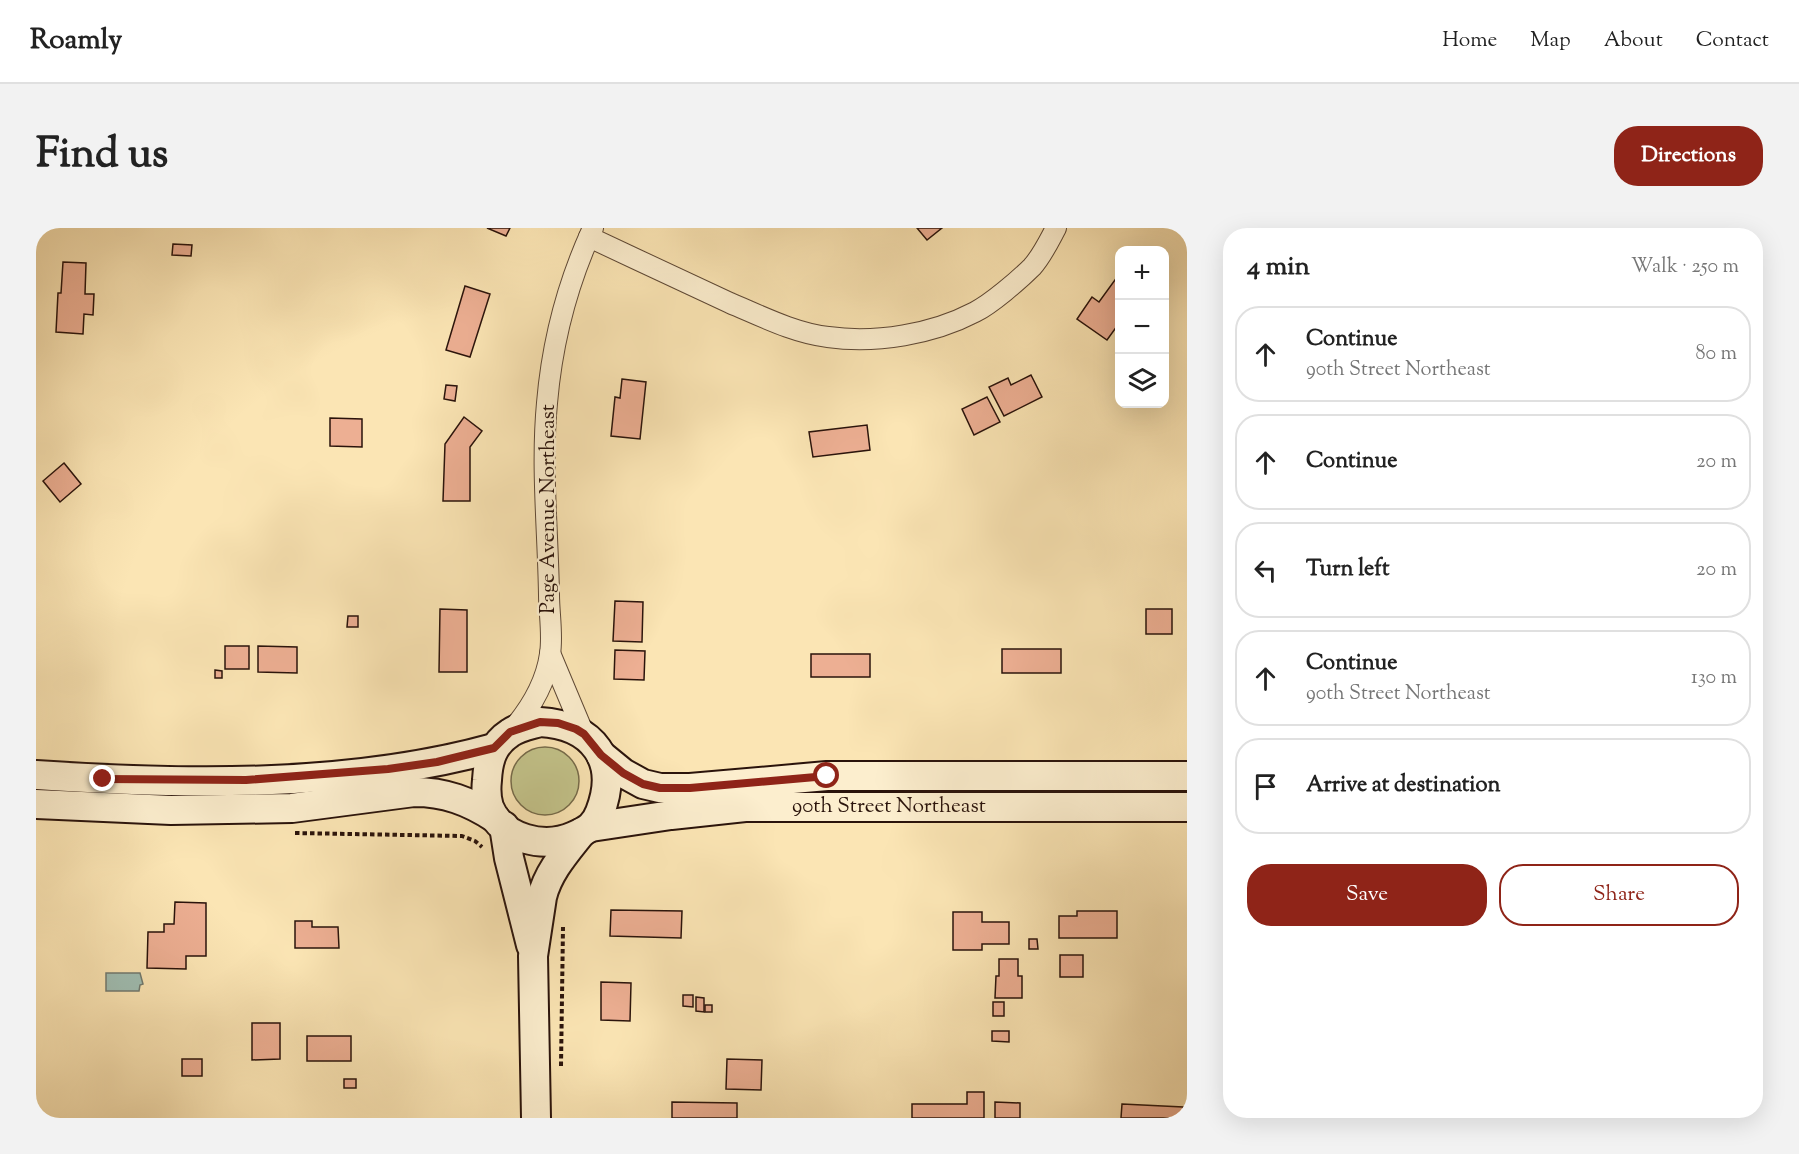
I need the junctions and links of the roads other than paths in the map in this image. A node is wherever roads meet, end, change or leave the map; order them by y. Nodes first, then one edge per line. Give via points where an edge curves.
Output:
1 (1056, 228) edge
2 (591, 233) edge
3 (550, 653) junction
4 (502, 740) junction
5 (592, 744) junction
6 (36, 775) edge
7 (1187, 776) edge
8 (36, 804) edge
9 (1187, 807) edge
10 (499, 822) junction
11 (586, 830) junction
12 (534, 956) junction
13 (536, 1118) edge

1 - 2 street via 1033,266 977,311 907,334 857,339 801,331 757,315
2 - 3 street, Page Avenue Northeast via 571,283 547,403 544,464
3 - 4 street, Page Avenue Northeast via 526,714
3 - 5 street, Page Avenue Northeast
4 - 5 main road via 540,722 558,723
4 - 6 main road via 437,762 246,780
4 - 10 main road via 487,771 486,791 488,805
5 - 7 main road, 90th Street Northeast via 623,773 660,788 827,776
5 - 11 main road via 606,771 607,789 599,817
8 - 10 main road via 171,810 292,808 432,792 478,807
9 - 11 main road, 90th Street Northeast via 745,807 661,816
10 - 11 main road via 521,837 541,843 561,842
10 - 12 main road
11 - 12 main road via 559,861 544,888
12 - 13 main road

